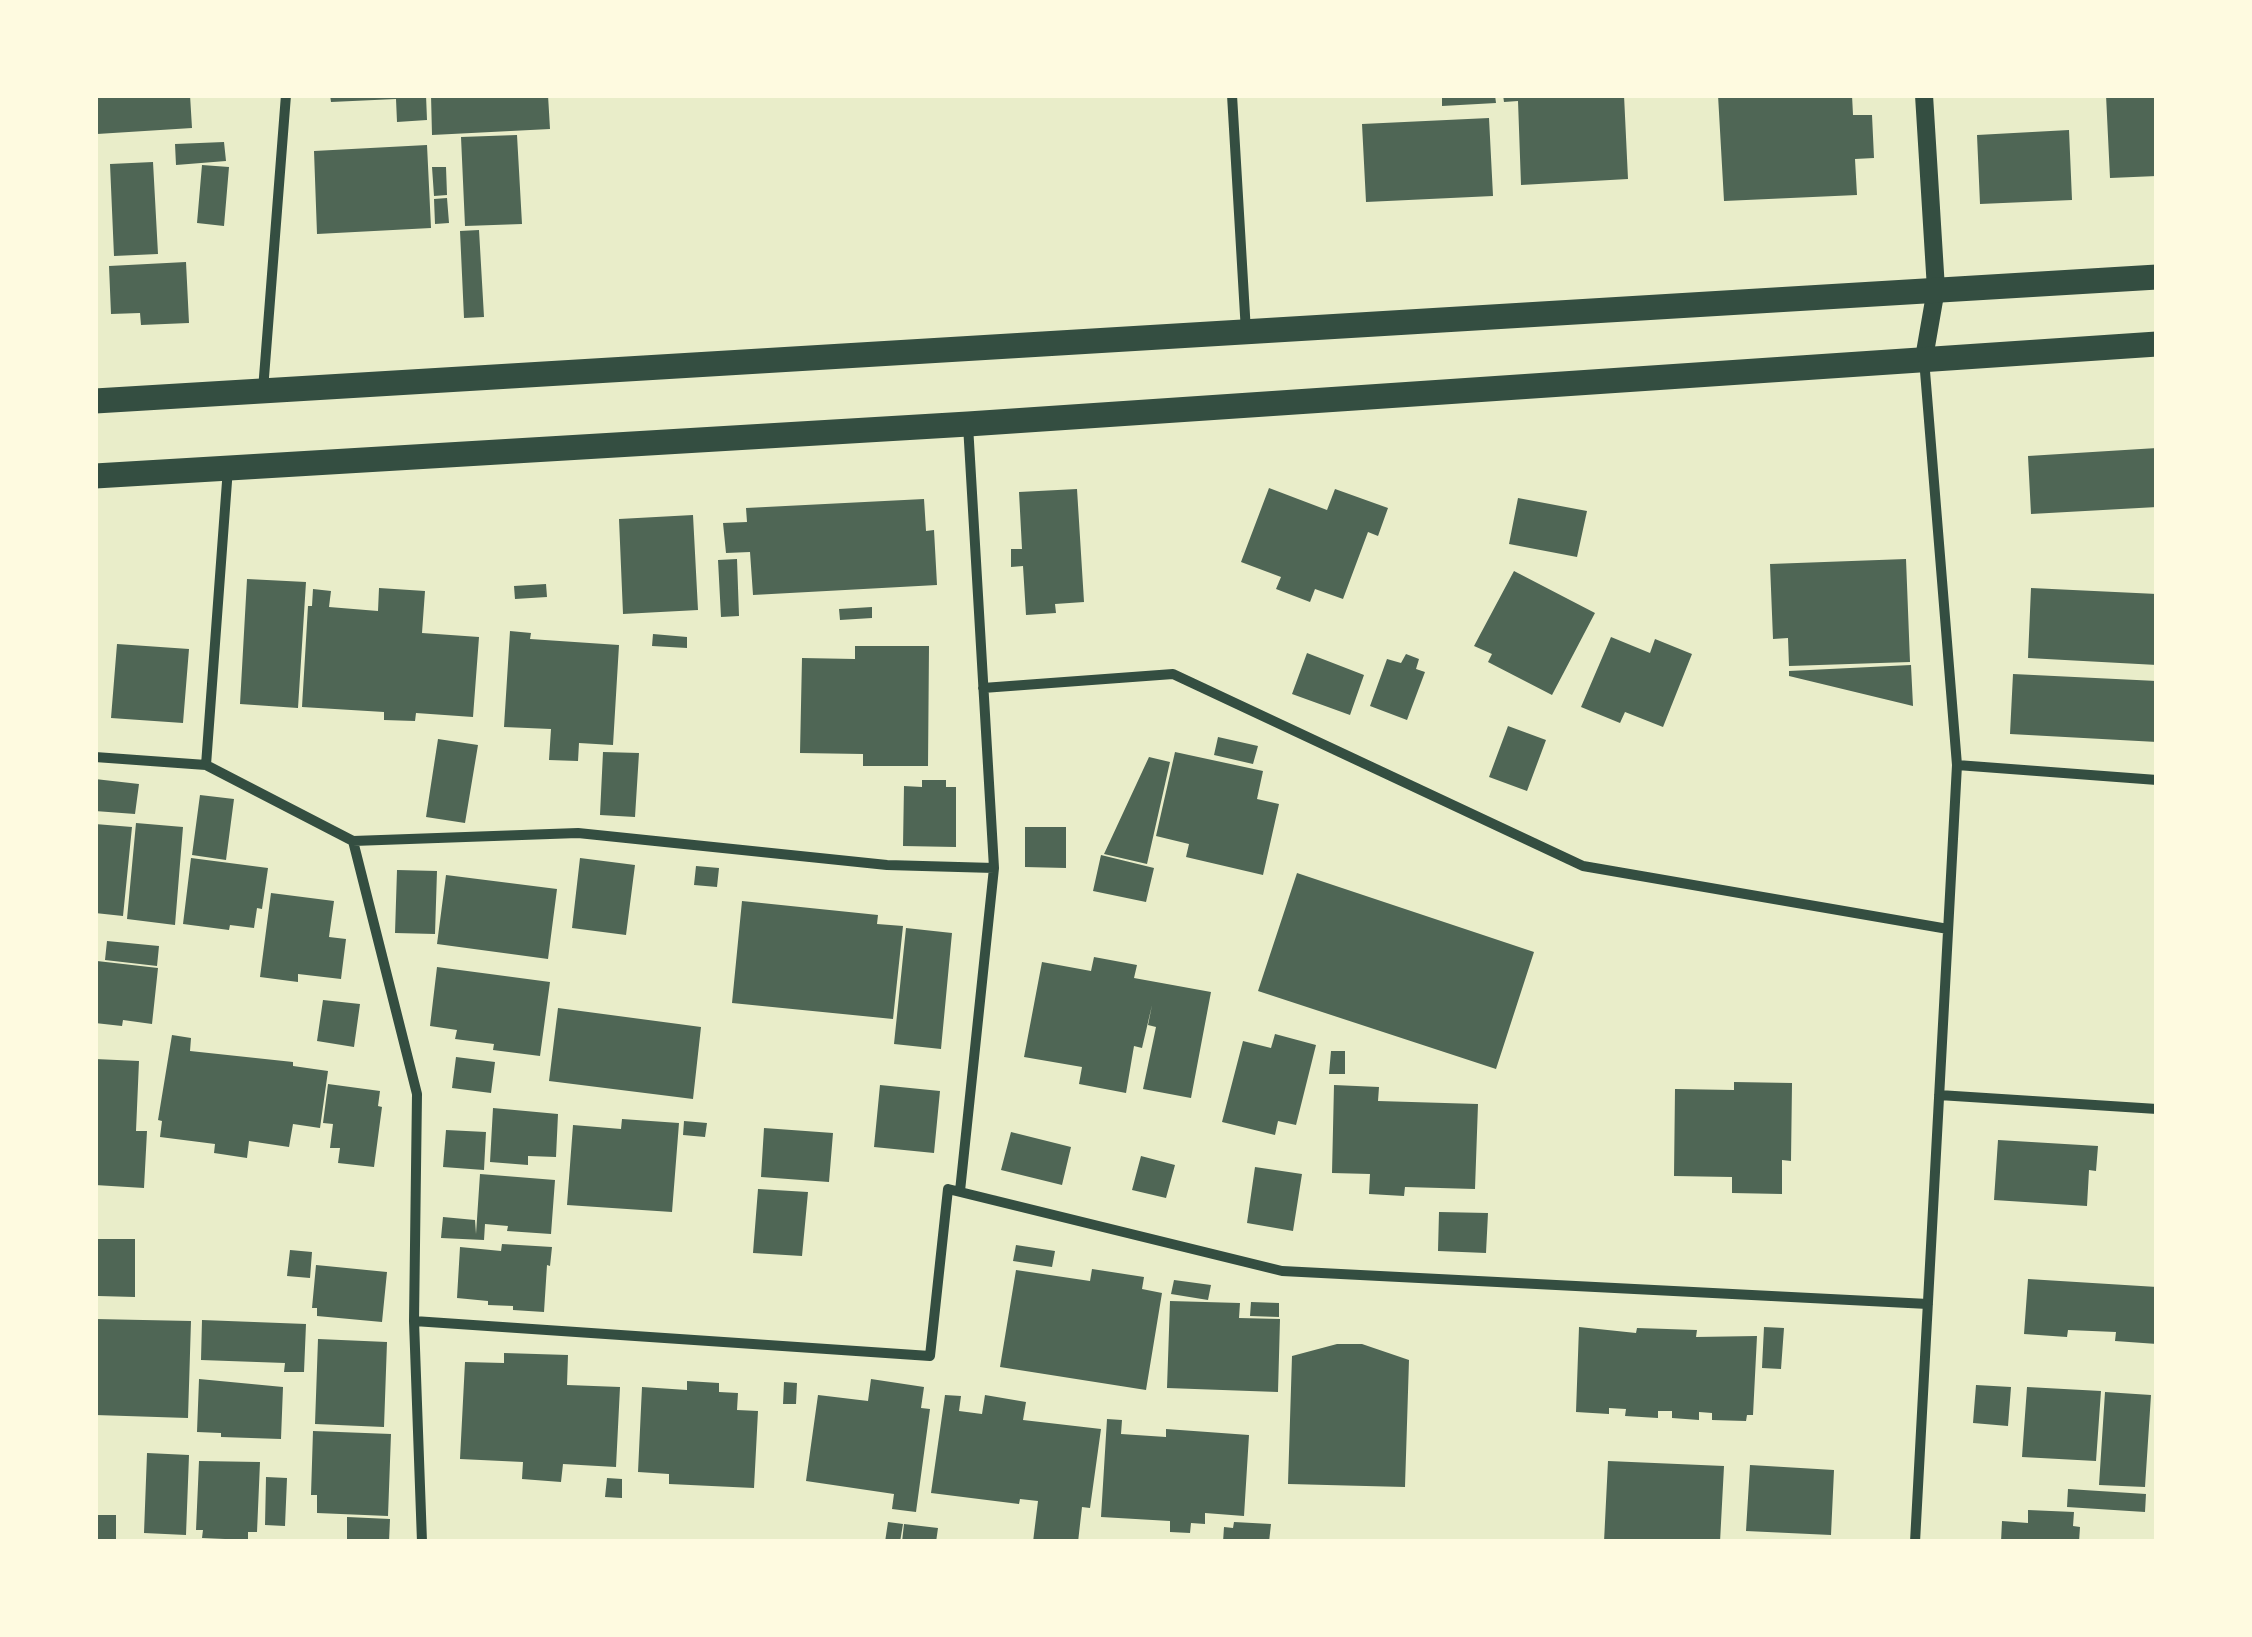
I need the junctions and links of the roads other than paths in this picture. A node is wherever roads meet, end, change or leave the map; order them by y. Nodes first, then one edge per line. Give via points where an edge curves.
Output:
1 (286, 95) edge
2 (1232, 95) edge
3 (1924, 95) edge
4 (2157, 277) edge
5 (1936, 289) junction
6 (1246, 334) junction
7 (2157, 344) edge
8 (1924, 358) junction
9 (262, 392) junction
10 (95, 402) edge
11 (968, 424) junction
12 (228, 468) junction
13 (95, 476) edge
14 (984, 688) junction
15 (95, 757) edge
16 (206, 765) junction
17 (1957, 765) junction
18 (2157, 780) edge
19 (353, 841) junction
20 (994, 868) junction
21 (1948, 929) junction
22 (1939, 1095) junction
23 (2157, 1109) edge
24 (960, 1191) junction
25 (1928, 1304) junction
26 (414, 1320) junction
27 (422, 1542) edge
28 (1915, 1542) edge

1 - 9 street
2 - 6 street
3 - 5 street
4 - 5 main road
5 - 6 main road
5 - 8 street
6 - 9 main road
7 - 8 main road
8 - 11 main road
8 - 17 street
9 - 10 main road
11 - 12 main road
11 - 14 street
12 - 13 main road
12 - 16 street
14 - 20 street
14 - 21 street via 1172,674 1583,866
15 - 16 street
16 - 19 street
17 - 18 street
17 - 21 street
19 - 20 street via 578,833 888,865
19 - 26 street via 417,1094
20 - 24 street
21 - 22 street
22 - 23 street
22 - 25 street
24 - 25 street via 1282,1271
24 - 26 street via 948,1188 930,1356
25 - 28 street
26 - 27 street

